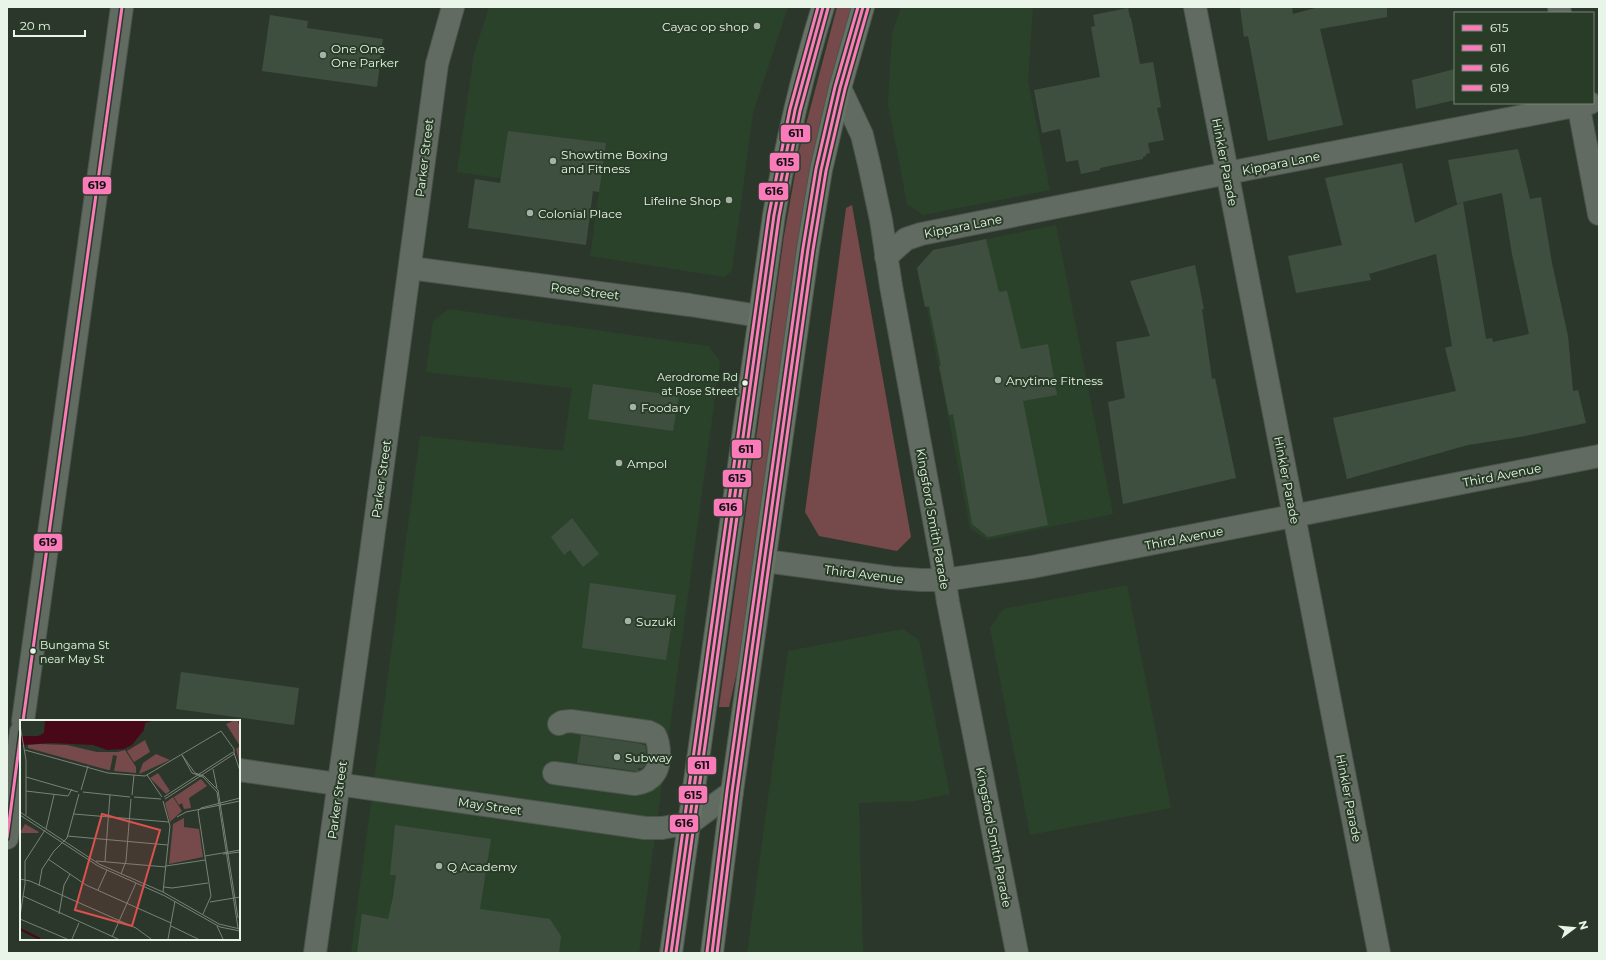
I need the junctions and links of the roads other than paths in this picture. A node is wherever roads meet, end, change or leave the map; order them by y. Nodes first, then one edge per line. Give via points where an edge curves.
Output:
1 (122, 7) edge
2 (453, 7) edge
3 (823, 7) edge
4 (863, 7) edge
5 (1195, 7) edge
6 (840, 88) junction
7 (1583, 104) edge
8 (1588, 104) edge
9 (1227, 174) junction
10 (1599, 214) edge
11 (886, 257) junction
12 (410, 268) junction
13 (759, 316) junction
14 (1599, 456) edge
15 (1294, 516) junction
16 (765, 561) junction
17 (944, 580) junction
18 (20, 720) edge
19 (20, 721) edge
20 (559, 724) dead end
21 (18, 735) edge
22 (240, 770) edge
23 (554, 774) dead end
24 (339, 784) junction
25 (732, 792) junction
26 (690, 823) junction
27 (7, 838) edge
28 (315, 953) edge
29 (672, 953) edge
30 (712, 953) edge
31 (1017, 953) edge
32 (1379, 953) edge

1 - 18 street
2 - 12 street, Parker Street via 437,64
3 - 13 main road via 806,63 784,156
4 - 6 main road
5 - 9 street, Hinkler Parade
6 - 11 street, Kingsford Smith Parade via 862,135
6 - 16 main road via 821,170 808,249
7 - 9 street, Kippara Lane
8 - 10 street
9 - 11 street, Kippara Lane via 921,234 906,239
9 - 15 street, Hinkler Parade
11 - 17 street, Kingsford Smith Parade
12 - 13 street, Rose Street
12 - 24 street, Parker Street
13 - 26 main road
14 - 15 street, Third Avenue
15 - 17 street, Third Avenue via 1032,567
15 - 32 street, Hinkler Parade
16 - 17 street, Third Avenue via 893,578
16 - 25 main road
17 - 31 street, Kingsford Smith Parade
19 - 21 street
20 - 23 street via 571,721 649,732 655,735 660,747 655,774 641,783
21 - 27 street
22 - 24 street, May Street
24 - 26 street, May Street via 634,826 662,828
24 - 28 street, Parker Street
25 - 26 street, May Street
25 - 30 main road
26 - 29 main road

